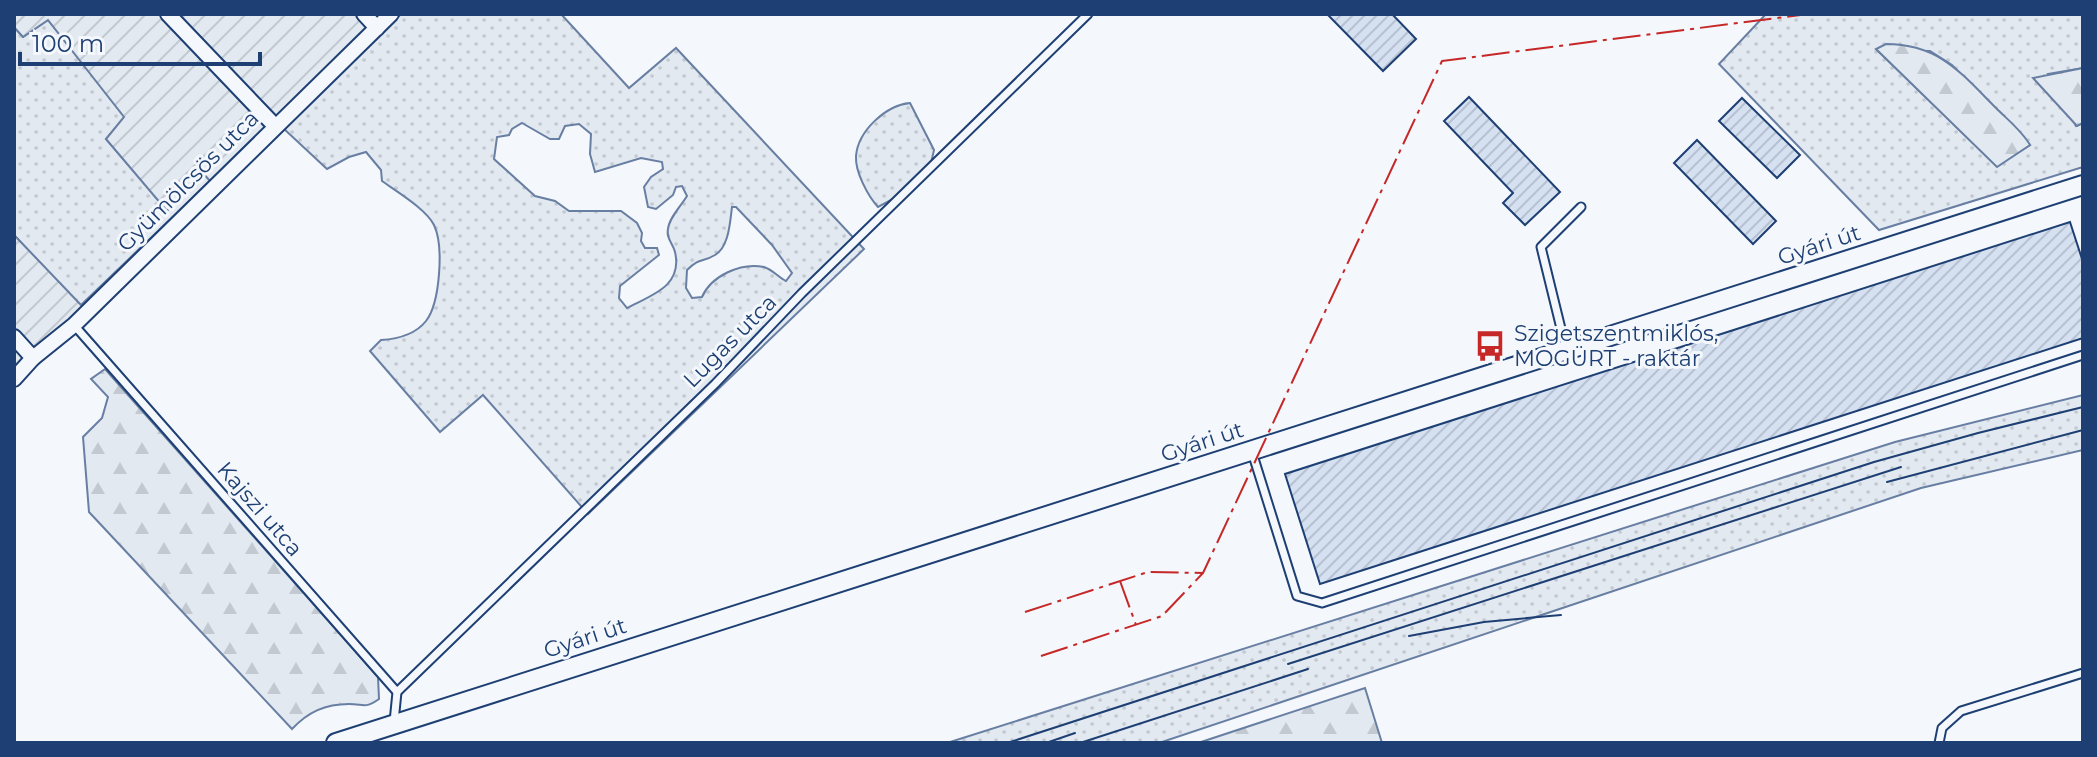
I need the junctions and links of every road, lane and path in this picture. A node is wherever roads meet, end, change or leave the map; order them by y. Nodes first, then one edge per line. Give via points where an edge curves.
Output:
1 (168, 14) edge
2 (364, 14) edge
3 (391, 14) edge
4 (1088, 14) edge
5 (377, 28) junction
6 (275, 126) junction
7 (2082, 188) edge
8 (1581, 207) dead end
9 (74, 325) junction
10 (14, 337) edge
11 (1566, 351) junction
12 (2083, 355) edge
13 (33, 358) junction
14 (14, 379) edge
15 (1252, 451) junction
16 (2083, 673) edge
17 (397, 692) junction
18 (394, 725) junction
19 (336, 743) edge
20 (1939, 743) edge

1 - 6 street
2 - 5 street
3 - 5 street, Gyümölcsös utca
4 - 17 lane, Lugas utca
5 - 6 street, Gyümölcsös utca
6 - 9 street, Gyümölcsös utca
7 - 11 street, Gyári út
8 - 11 lane via 1541,247
9 - 13 street, Gyümölcsös utca
9 - 17 lane, Kajszi utca
10 - 13 street
11 - 15 street, Gyári út
12 - 15 lane via 1322,603 1297,596
13 - 14 street, Gyümölcsös utca
15 - 18 street, Gyári út
16 - 20 lane via 1961,711 1942,728
17 - 18 lane
18 - 19 street, Gyári út

